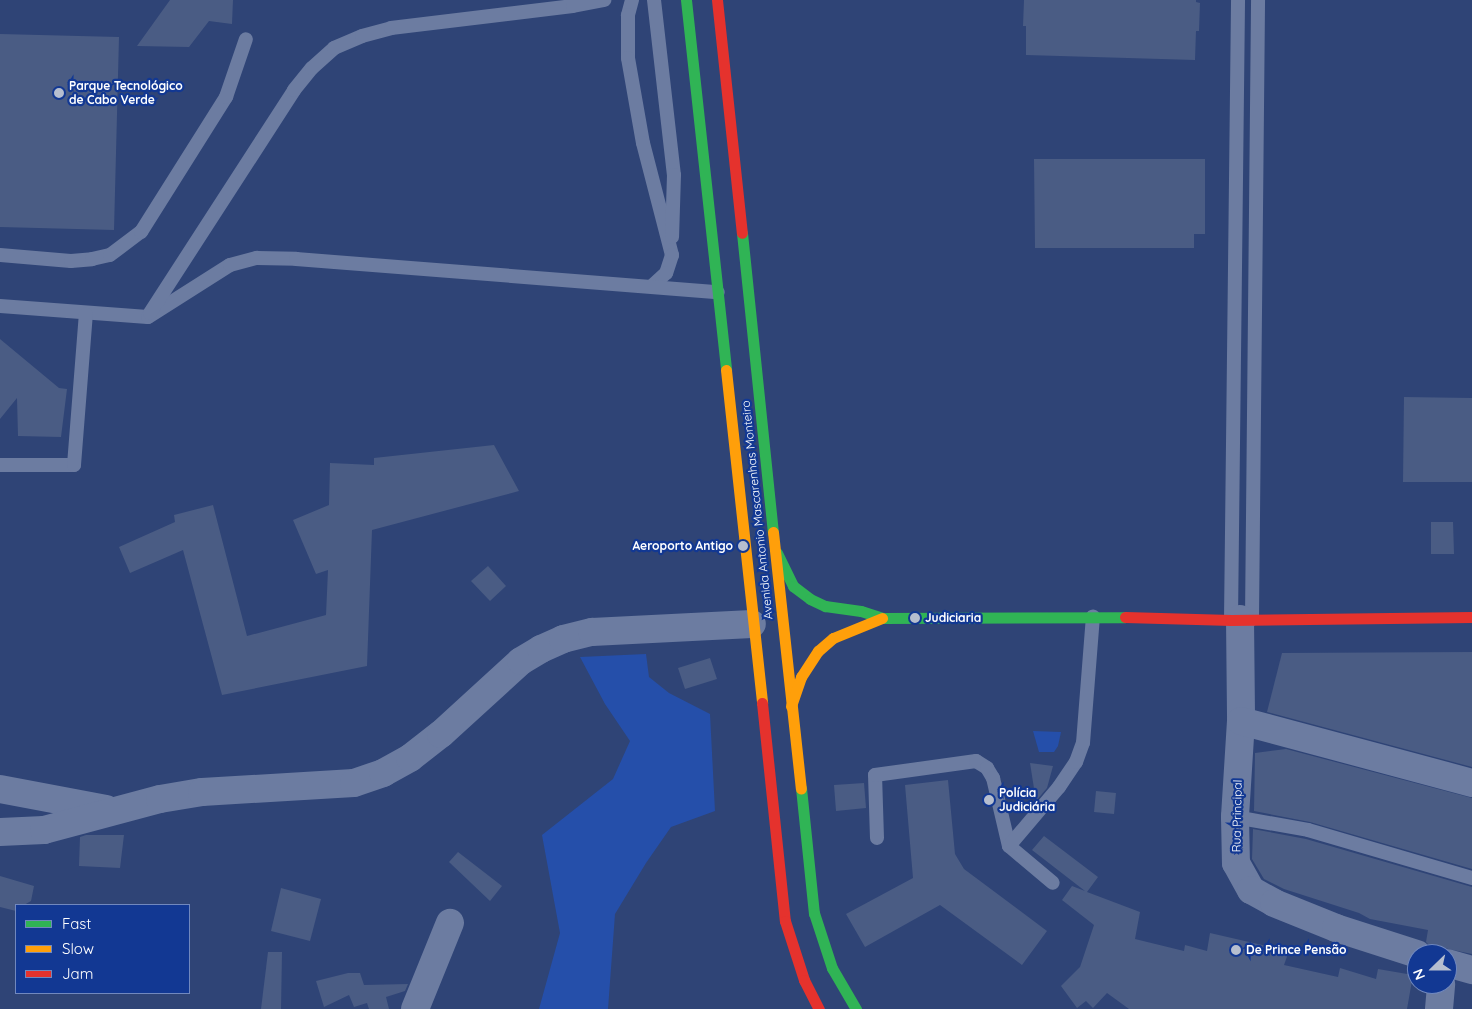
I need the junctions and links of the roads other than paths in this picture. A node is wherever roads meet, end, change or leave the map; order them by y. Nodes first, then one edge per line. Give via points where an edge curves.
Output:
1 (604, 0) edge
2 (632, 0) edge
3 (654, 0) edge
4 (686, 0) edge
5 (718, 0) edge
6 (1238, 0) edge
7 (1258, 0) edge
8 (246, 39) dead end
9 (0, 255) edge
10 (672, 256) junction
11 (652, 286) junction
12 (718, 292) junction
13 (0, 306) edge
14 (86, 314) junction
15 (148, 317) junction
16 (0, 465) edge
17 (776, 551) junction
18 (1093, 616) junction
19 (1472, 617) edge
20 (882, 618) junction
21 (1241, 619) junction
22 (752, 624) junction
23 (791, 706) junction
24 (1241, 721) junction
25 (1472, 783) edge
26 (0, 789) edge
27 (113, 811) junction
28 (1235, 817) junction
29 (0, 832) edge
30 (877, 838) dead end
31 (1008, 846) junction
32 (1472, 878) edge
33 (1052, 883) dead end
34 (450, 923) dead end
35 (1407, 951) edge
36 (1457, 966) edge
37 (1472, 970) edge
38 (1440, 994) edge
39 (415, 1009) edge
40 (819, 1009) edge
41 (856, 1009) edge
42 (1439, 1009) edge

1 - 15 lane via 391,28 334,48 294,90
2 - 10 lane via 628,15 628,58 643,144
3 - 10 lane via 674,176
4 - 12 main road, Avenida Antonio Mascarenhas Monteiro
5 - 17 main road, Avenida Antonio Mascarenhas Monteiro
6 - 21 lane
7 - 21 lane
8 - 9 lane via 226,97 141,232 110,255 92,259 71,261
10 - 11 lane via 666,273
11 - 12 lane
11 - 15 lane via 257,258 230,265
12 - 22 main road, Avenida Antonio Mascarenhas Monteiro
13 - 14 lane
14 - 15 lane
14 - 16 lane via 74,465
17 - 20 main road via 793,586 810,599 825,606
17 - 23 main road, Avenida Antonio Mascarenhas Monteiro
18 - 20 main road
18 - 21 main road
18 - 31 lane via 1084,743 1059,787
19 - 21 main road
20 - 23 main road via 833,638 818,651 801,677
21 - 24 street, Rua Principal
22 - 27 street via 592,632 563,639 521,661 410,758 383,774 354,783 202,792
22 - 40 main road, Avenida Antonio Mascarenhas Monteiro via 785,920 796,958
23 - 41 main road, Avenida Antonio Mascarenhas Monteiro via 814,913 832,968
24 - 25 street
24 - 28 street, Rua Principal
26 - 27 street
27 - 29 street via 44,830
28 - 32 lane via 1308,830
28 - 35 street, Rua Principal via 1236,863 1252,890 1274,903 1336,928
30 - 31 lane via 875,775 970,761 983,764 991,773
31 - 33 lane
34 - 39 street
36 - 37 street
38 - 42 street

